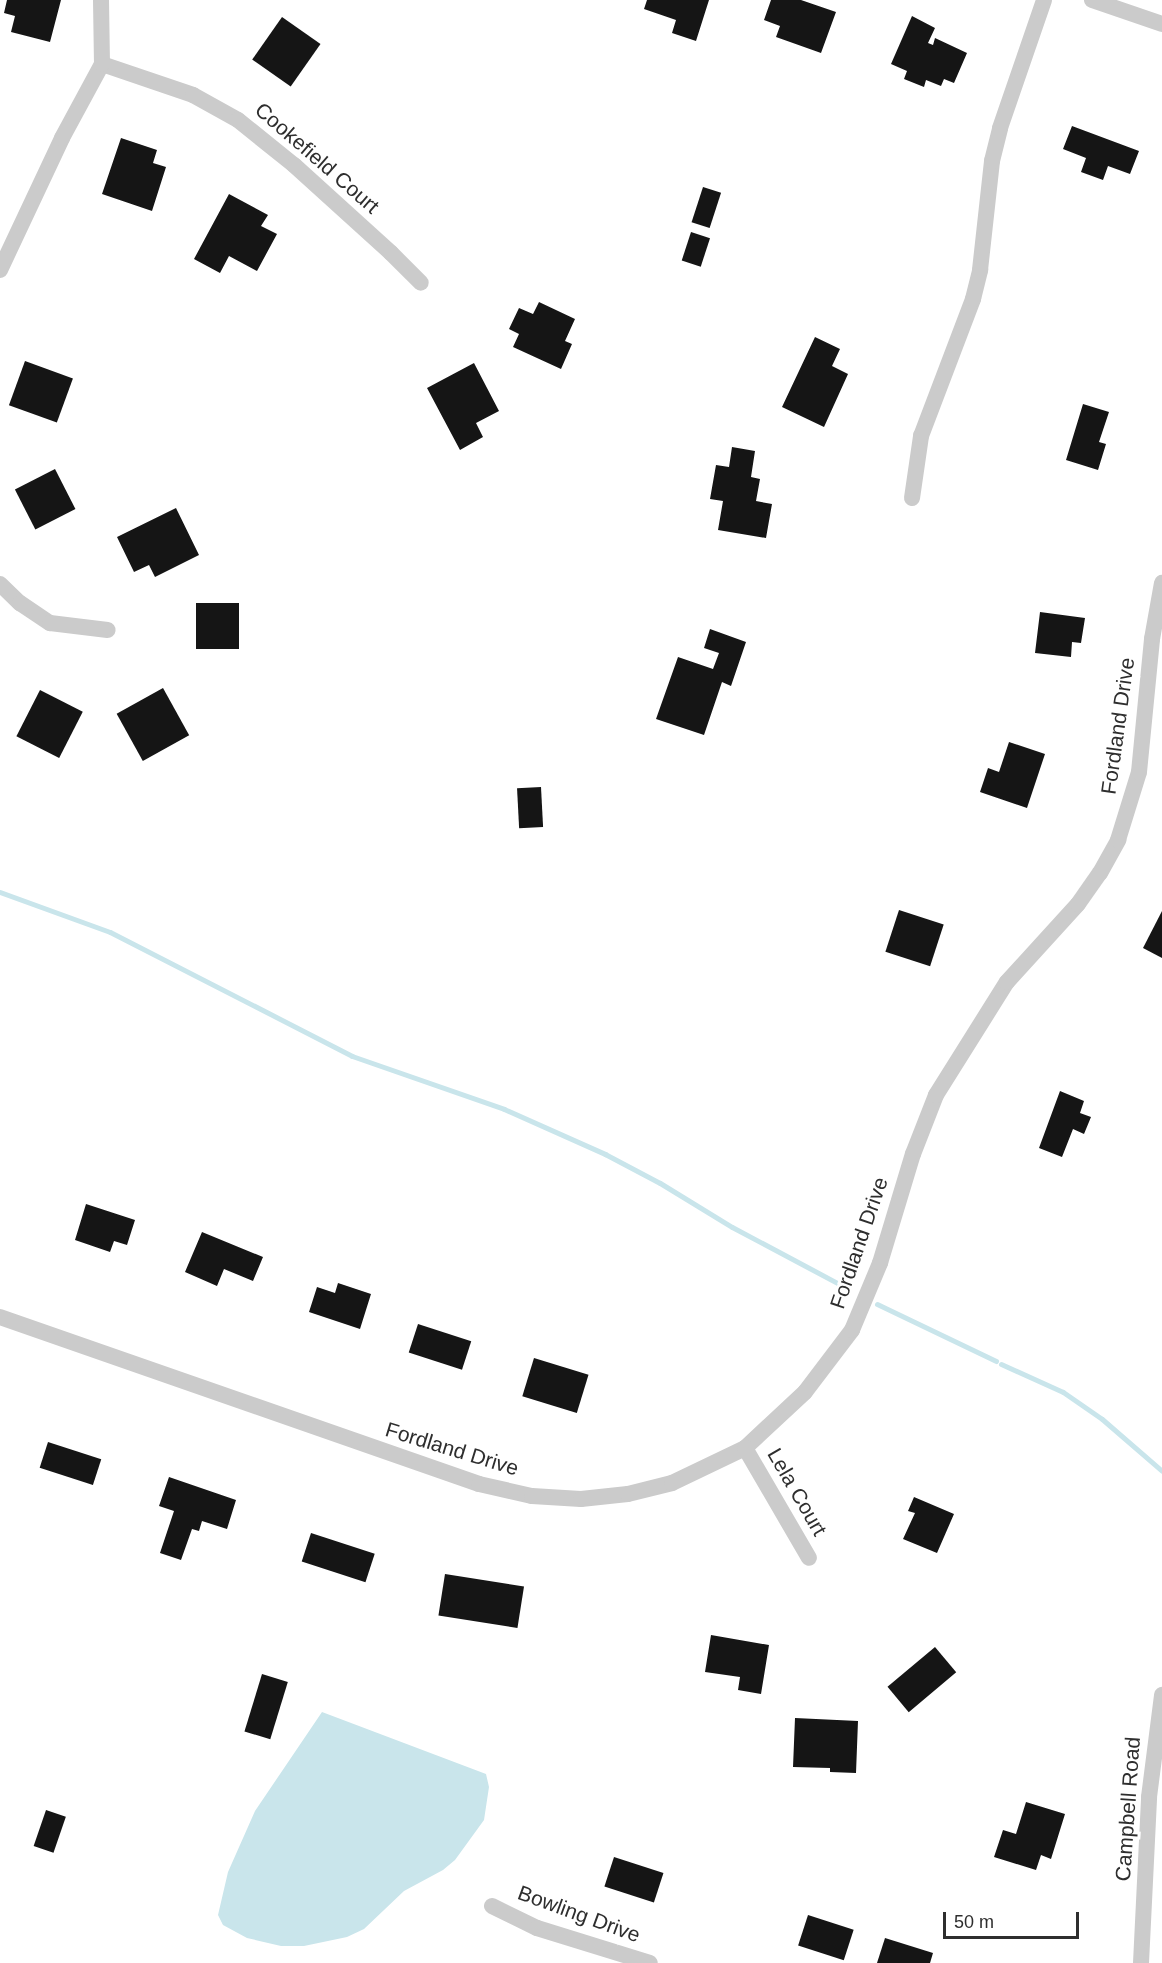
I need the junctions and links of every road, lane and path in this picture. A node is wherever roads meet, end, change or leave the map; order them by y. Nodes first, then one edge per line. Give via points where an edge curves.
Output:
1 (101, 0) edge
2 (1044, 0) edge
3 (1092, 0) edge
4 (1162, 24) edge
5 (102, 64) junction
6 (0, 270) edge
7 (421, 283) dead end
8 (912, 498) dead end
9 (1162, 583) edge
10 (0, 584) edge
11 (108, 630) dead end
12 (0, 1317) edge
13 (745, 1449) junction
14 (809, 1558) dead end
15 (1162, 1695) edge
16 (492, 1906) dead end
17 (650, 1963) edge
18 (1141, 1963) edge

1 - 5 street
2 - 8 street via 1000,128 973,300 921,436
3 - 4 street
5 - 6 street via 62,138
5 - 7 street, Cookefield Court via 193,95 238,120 294,165
9 - 13 street, Fordland Drive via 1152,639 1139,772 1118,840 1078,904 1007,982 936,1095 913,1154 880,1263 852,1330 806,1392
10 - 11 street via 50,623
12 - 13 street, Fordland Drive via 445,1473 523,1495 581,1499 628,1494 672,1483
13 - 14 street, Lela Court
15 - 18 street, Campbell Road via 1149,1797
16 - 17 street, Bowling Drive via 537,1928

